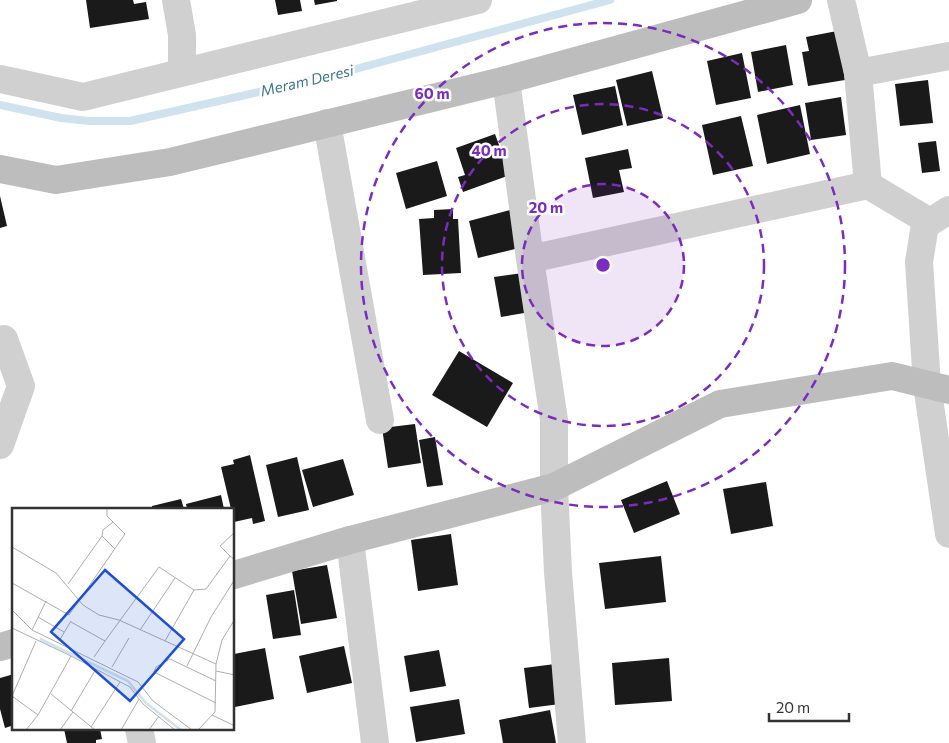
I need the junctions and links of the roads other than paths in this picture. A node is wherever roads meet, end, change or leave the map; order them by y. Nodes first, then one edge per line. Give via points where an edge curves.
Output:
1 (176, 0) edge
2 (478, 0) edge
3 (798, 0) edge
4 (841, 0) edge
5 (417, 7) edge
6 (949, 56) edge
7 (182, 72) junction
8 (858, 73) junction
9 (0, 79) edge
10 (506, 80) junction
11 (327, 123) junction
12 (0, 169) edge
13 (868, 185) junction
14 (939, 216) edge
15 (530, 259) junction
16 (0, 340) edge
17 (938, 388) edge
18 (380, 420) dead end
19 (0, 445) edge
20 (554, 487) junction
21 (949, 534) edge
22 (350, 540) junction
23 (235, 575) edge
24 (139, 730) edge
25 (142, 743) edge
26 (375, 743) edge
27 (572, 743) edge

1 - 7 street via 182,34
2 - 5 street
3 - 10 street
4 - 8 street
5 - 7 street
6 - 8 street
7 - 9 street via 83,97
8 - 13 street
10 - 11 street
10 - 15 street
11 - 12 street via 170,162 56,180
11 - 18 street
13 - 14 street
13 - 15 street
14 - 17 street via 925,225 918,262
15 - 20 street via 554,420
16 - 19 street via 4,339 21,386
17 - 20 street via 892,376 720,404
17 - 21 street
20 - 22 street
20 - 27 street
22 - 23 street
22 - 26 street
24 - 25 street

